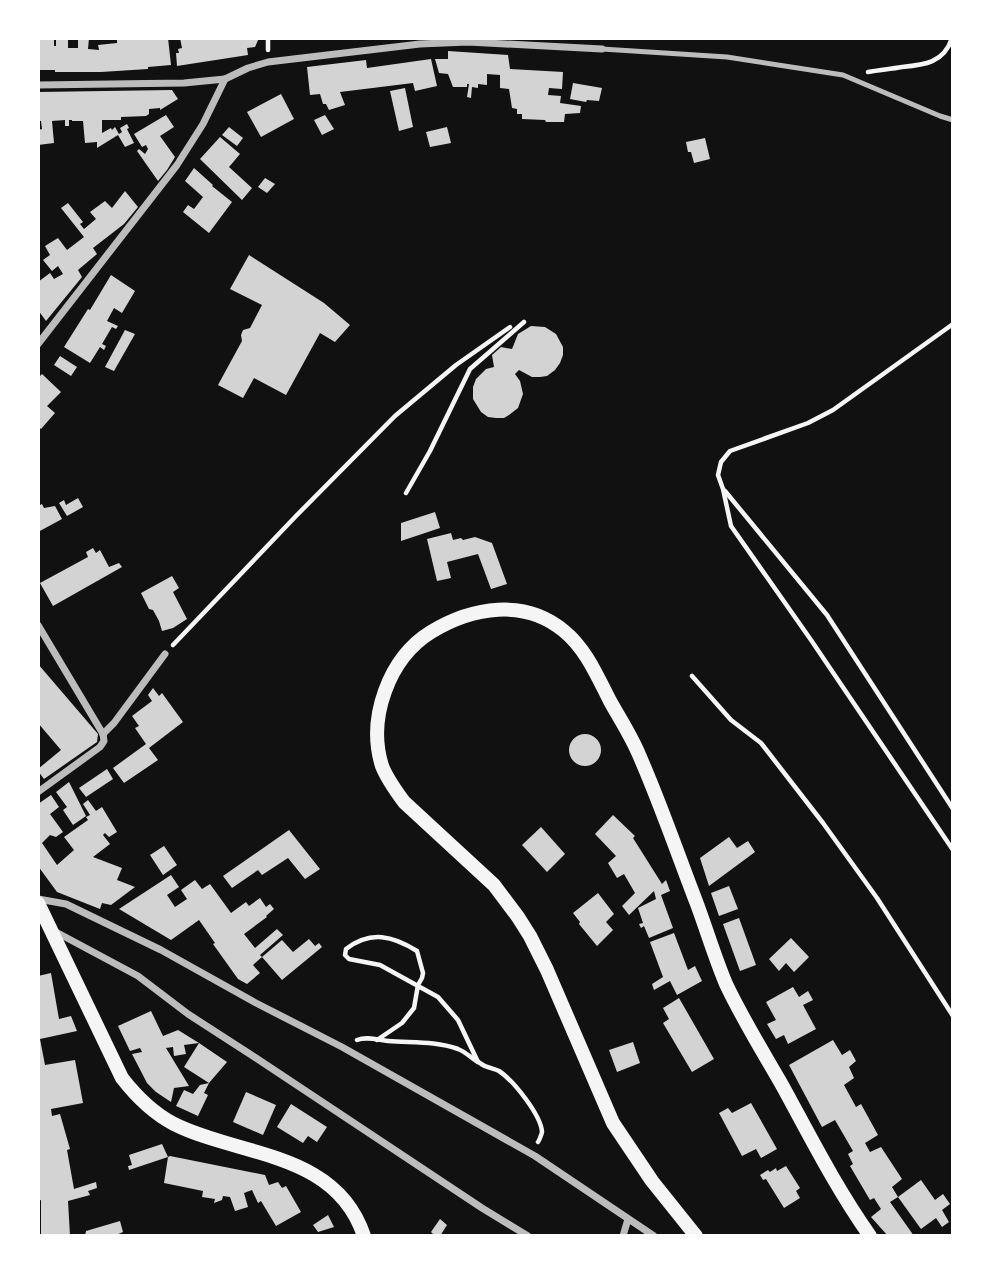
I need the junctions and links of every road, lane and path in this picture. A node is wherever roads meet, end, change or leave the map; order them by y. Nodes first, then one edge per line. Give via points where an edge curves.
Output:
1 (952, 38) edge
2 (602, 49) joint
3 (843, 75) junction
4 (225, 79) junction
5 (38, 85) edge
6 (953, 120) edge
7 (524, 322) dead end
8 (953, 324) edge
9 (510, 327) dead end
10 (38, 344) edge
11 (723, 489) junction
12 (406, 493) dead end
13 (38, 625) edge
14 (165, 654) joint
15 (692, 676) dead end
16 (103, 734) junction
17 (38, 792) edge
18 (953, 809) edge
19 (953, 850) edge
20 (38, 901) edge
21 (51, 929) junction
22 (418, 985) junction
23 (953, 1016) edge
24 (377, 1040) junction
25 (342, 1047) junction
26 (478, 1062) junction
27 (535, 1157) junction
28 (628, 1219) junction
29 (364, 1236) edge
30 (528, 1236) edge
31 (623, 1236) edge
32 (654, 1236) edge
33 (696, 1236) edge
34 (870, 1236) edge

1 - 3 path via 939,58 925,65
2 - 3 lane via 727,57
2 - 4 street via 420,44 268,62
3 - 6 lane
4 - 5 street
4 - 10 street via 177,164
7 - 12 path via 470,369
8 - 11 path via 833,410 730,451 719,468
9 - 14 path via 395,416
11 - 18 path via 827,615
11 - 19 path via 731,526
13 - 16 street
14 - 16 street
15 - 23 path via 731,720 761,743 823,823
16 - 17 street via 100,747
20 - 21 main road
20 - 25 street via 66,904
21 - 29 main road via 122,1078 134,1093 176,1125 308,1170 351,1209
21 - 30 street via 138,976 188,1014
22 - 22 path via 423,973 417,951 401,942 386,936 361,939 346,949 349,959 380,965
22 - 24 path via 414,1008 406,1019
22 - 26 path via 438,998 457,1020
24 - 25 path via 364,1038
24 - 26 path via 460,1049
25 - 27 street
26 - 27 path via 506,1076 528,1102 542,1132
27 - 28 street
28 - 31 street
28 - 32 street
33 - 34 main road via 613,1123 547,970 518,917 495,886 404,802 382,766 378,719 388,682 411,647 447,622 514,609 551,621 577,643 639,755 726,983 831,1175

